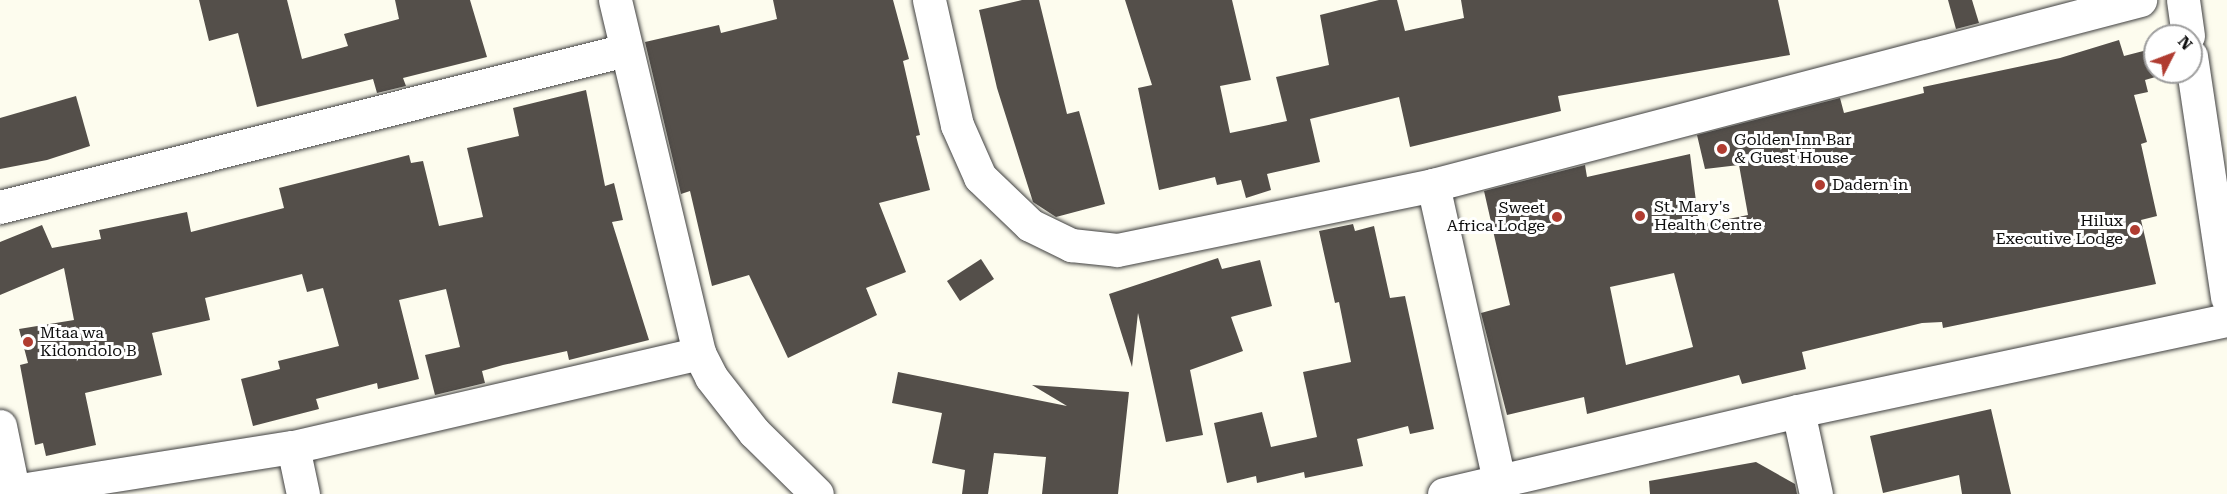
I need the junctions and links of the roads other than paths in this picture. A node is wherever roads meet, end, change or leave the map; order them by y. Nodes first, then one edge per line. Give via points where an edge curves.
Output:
1 (615, 0) edge
2 (929, 0) edge
3 (2140, 0) edge
4 (2183, 0) edge
5 (2186, 24) edge
6 (625, 50) junction
7 (2195, 84) edge
8 (1434, 185) junction
9 (0, 207) edge
10 (2227, 297) edge
11 (2227, 320) edge
12 (699, 353) junction
13 (1798, 411) junction
14 (0, 426) edge
15 (293, 447) junction
16 (1500, 487) edge
17 (14, 492) edge
18 (303, 494) edge
19 (817, 494) edge
20 (1444, 494) edge
21 (1816, 494) edge

1 - 6 street
2 - 8 street via 968,158 986,184 1030,225 1071,245 1117,250 1167,243
3 - 8 street
4 - 5 street
6 - 9 street
6 - 12 street
7 - 10 street
8 - 16 street
11 - 13 street
12 - 15 street
12 - 19 street via 711,377 753,432
13 - 16 street
13 - 21 street
14 - 17 street
15 - 17 street
15 - 18 street
16 - 20 street

